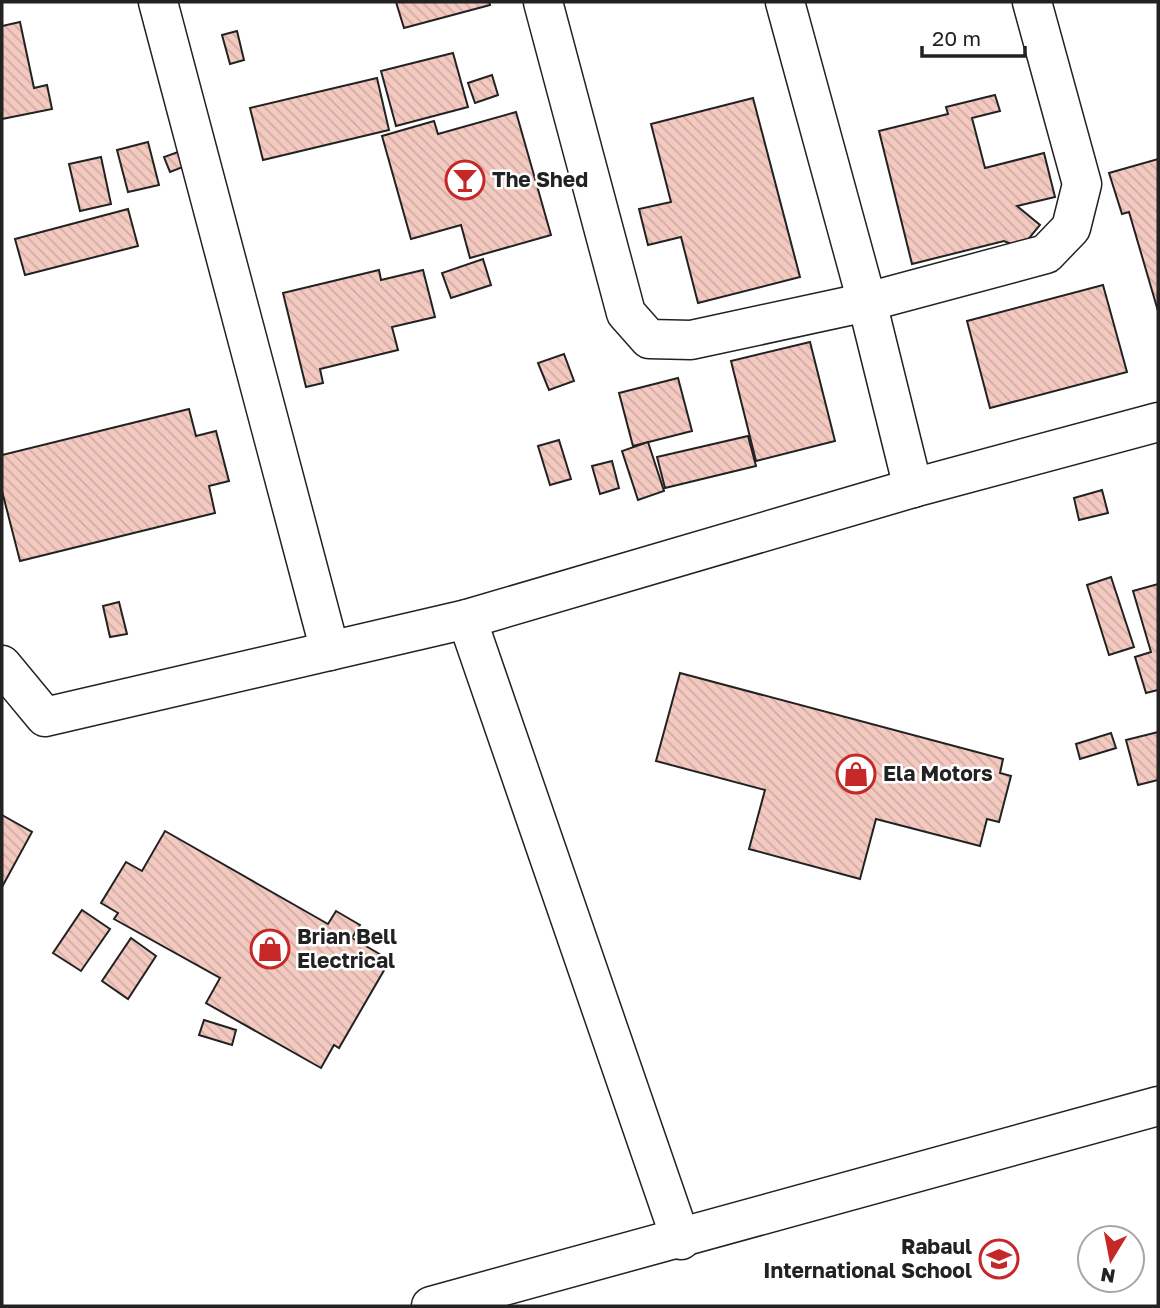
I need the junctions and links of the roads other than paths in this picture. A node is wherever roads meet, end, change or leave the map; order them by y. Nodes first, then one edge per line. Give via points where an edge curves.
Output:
1 (158, 2) edge
2 (543, 2) edge
3 (785, 2) edge
4 (1032, 2) edge
5 (867, 302) junction
6 (1158, 422) edge
7 (913, 488) junction
8 (467, 619) junction
9 (330, 652) junction
10 (2, 665) edge
11 (1158, 1106) edge
12 (681, 1240) junction
13 (431, 1306) edge

1 - 9 street
2 - 5 street via 626,313 649,339 691,340
3 - 5 street
4 - 5 street via 1082,184 1071,228 1046,254
5 - 7 street
6 - 7 street
7 - 8 street
8 - 9 street
8 - 12 street
9 - 10 street via 45,717
11 - 12 street
12 - 13 street

